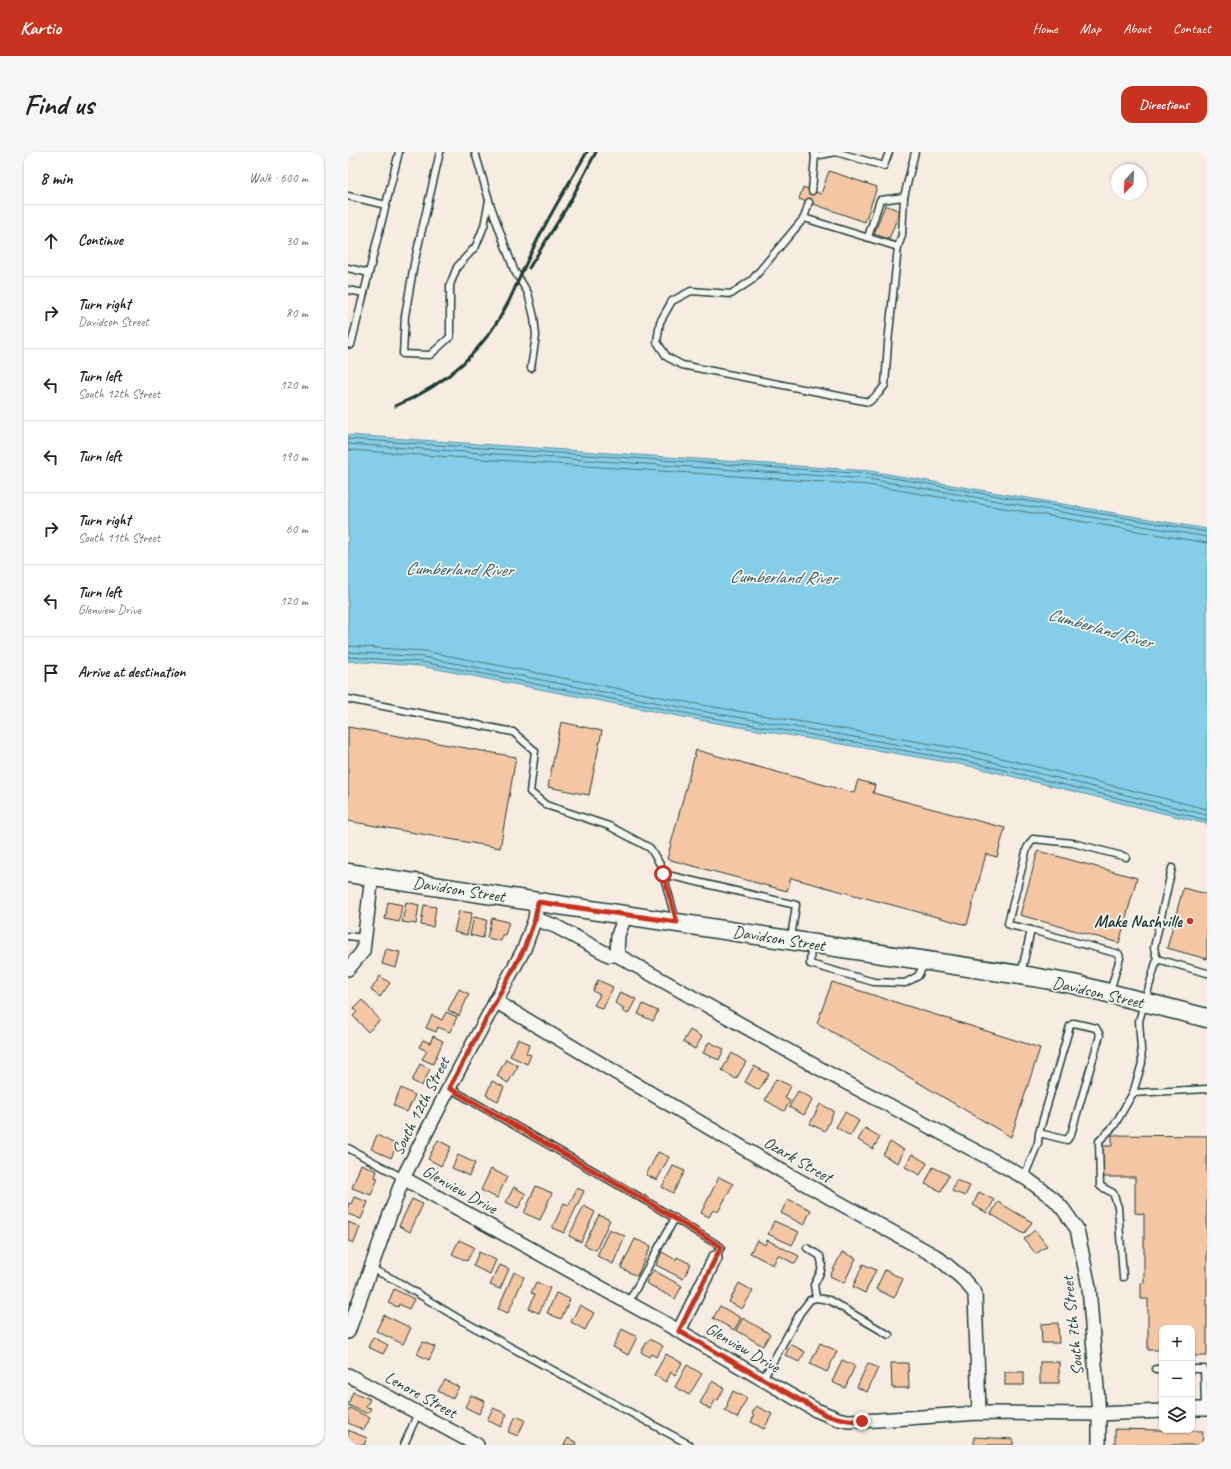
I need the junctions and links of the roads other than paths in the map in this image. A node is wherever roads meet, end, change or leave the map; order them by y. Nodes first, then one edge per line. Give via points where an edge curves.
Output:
1 (399, 152) edge
2 (440, 152) edge
3 (475, 152) edge
4 (836, 152) edge
5 (889, 152) edge
6 (915, 152) edge
7 (814, 154) edge
8 (812, 191) dead end
9 (348, 196) edge
10 (904, 197) junction
11 (489, 200) junction
12 (809, 202) dead end
13 (386, 205) junction
14 (804, 218) junction
15 (868, 238) junction
16 (898, 246) junction
17 (348, 268) edge
18 (369, 273) junction
19 (348, 290) edge
20 (364, 293) junction
21 (348, 344) edge
22 (531, 368) dead end
23 (348, 699) edge
24 (1126, 857) dead end
25 (1172, 868) dead end
26 (348, 873) edge
27 (663, 874) junction
28 (372, 876) junction
29 (538, 902) junction
30 (626, 914) junction
31 (535, 919) junction
32 (677, 922) junction
33 (1031, 930) junction
34 (348, 936) edge
35 (364, 938) junction
36 (791, 940) junction
37 (812, 943) junction
38 (617, 955) junction
39 (1157, 959) junction
40 (926, 961) junction
41 (348, 969) edge
42 (1207, 973) edge
43 (1021, 976) junction
44 (1110, 994) junction
45 (495, 1001) junction
46 (1145, 1002) junction
47 (1207, 1018) edge
48 (449, 1088) junction
49 (1207, 1089) edge
50 (1133, 1093) junction
51 (1039, 1133) junction
52 (348, 1148) edge
53 (1024, 1177) junction
54 (403, 1178) junction
55 (675, 1218) junction
56 (807, 1248) dead end
57 (715, 1258) joint
58 (370, 1268) junction
59 (1124, 1277) dead end
60 (816, 1298) junction
61 (628, 1303) junction
62 (679, 1331) junction
63 (348, 1332) edge
64 (889, 1335) dead end
65 (1195, 1369) edge
66 (1206, 1369) edge
67 (348, 1375) edge
68 (763, 1379) junction
69 (1201, 1409) edge
70 (1159, 1411) edge
71 (418, 1413) junction
72 (979, 1413) junction
73 (1098, 1414) junction
74 (404, 1445) edge
75 (477, 1445) edge
76 (690, 1445) edge
77 (1099, 1445) edge

1 - 13 lane
2 - 11 lane via 414,264 405,316 403,354 430,355 450,336 450,285 457,267 476,246 484,226
3 - 11 lane
4 - 5 lane via 884,166
4 - 7 lane
6 - 10 lane
7 - 8 lane
9 - 13 lane
10 - 15 lane via 880,200
10 - 16 lane via 902,235
11 - 22 lane via 514,270 528,293 533,311 536,336
12 - 14 lane
13 - 18 lane
14 - 15 lane
14 - 16 lane via 752,280 731,294 691,291 672,301 660,322 657,342 667,357 682,365 869,402 885,385
15 - 16 lane
17 - 18 lane
18 - 20 lane
19 - 20 lane
20 - 21 lane via 351,345
23 - 27 lane via 513,732 535,751 530,792 546,805 609,826 650,848
24 - 33 lane via 1073,843 1033,839 1027,848 1008,922 1010,925
25 - 39 lane via 1154,948
26 - 28 street, Davidson Street
27 - 32 lane
27 - 36 lane via 796,904
28 - 29 street, Davidson Street
28 - 35 street
29 - 30 street, Davidson Street
29 - 31 street, South 12th Street
30 - 32 street, Davidson Street
30 - 38 street via 618,935
31 - 38 street via 555,926 609,955
31 - 45 street, South 12th Street via 524,949
32 - 36 street, Davidson Street
33 - 43 lane
33 - 44 lane via 1119,954
34 - 35 lane
35 - 41 street via 362,951
36 - 37 street, Davidson Street
37 - 40 street, Davidson Street
37 - 40 lane via 810,964 874,982 905,983 918,976
38 - 53 street via 819,1068
39 - 42 lane
39 - 46 lane
40 - 43 street, Davidson Street
43 - 44 street, Davidson Street via 1073,984
44 - 46 street, Davidson Street
45 - 48 street, South 12th Street
45 - 72 street, Ozark Street via 782,1171 937,1257 962,1278 975,1293
46 - 47 street, Davidson Street
46 - 50 lane via 1139,1021 1142,1063
48 - 54 street, South 12th Street
48 - 55 lane
49 - 50 lane
50 - 59 lane via 1114,1126 1099,1141 1100,1186 1113,1193 1118,1207
51 - 51 lane via 1070,1026 1074,1023 1096,1028 1100,1035 1071,1134 1067,1140
51 - 53 lane via 1038,1143
52 - 54 lane
53 - 73 street, South 7th Street via 1054,1199 1077,1229 1089,1287
54 - 58 street, South 12th Street
54 - 61 street, Glenview Drive
55 - 57 lane via 721,1247
55 - 61 lane
56 - 60 lane via 820,1256 822,1264 814,1285
57 - 62 street
58 - 63 street, South 12th Street
58 - 76 lane
60 - 64 lane via 828,1300
60 - 68 lane via 810,1300 800,1313
61 - 62 street, Glenview Drive
62 - 68 street, Glenview Drive
65 - 66 lane
66 - 69 lane
67 - 71 street, Lenore Street
68 - 72 street, Glenview Drive via 826,1415 848,1421
70 - 73 street, Glenview Drive
71 - 74 lane
71 - 75 street, Lenore Street
72 - 73 street, Glenview Drive
73 - 77 street, South 7th Street

